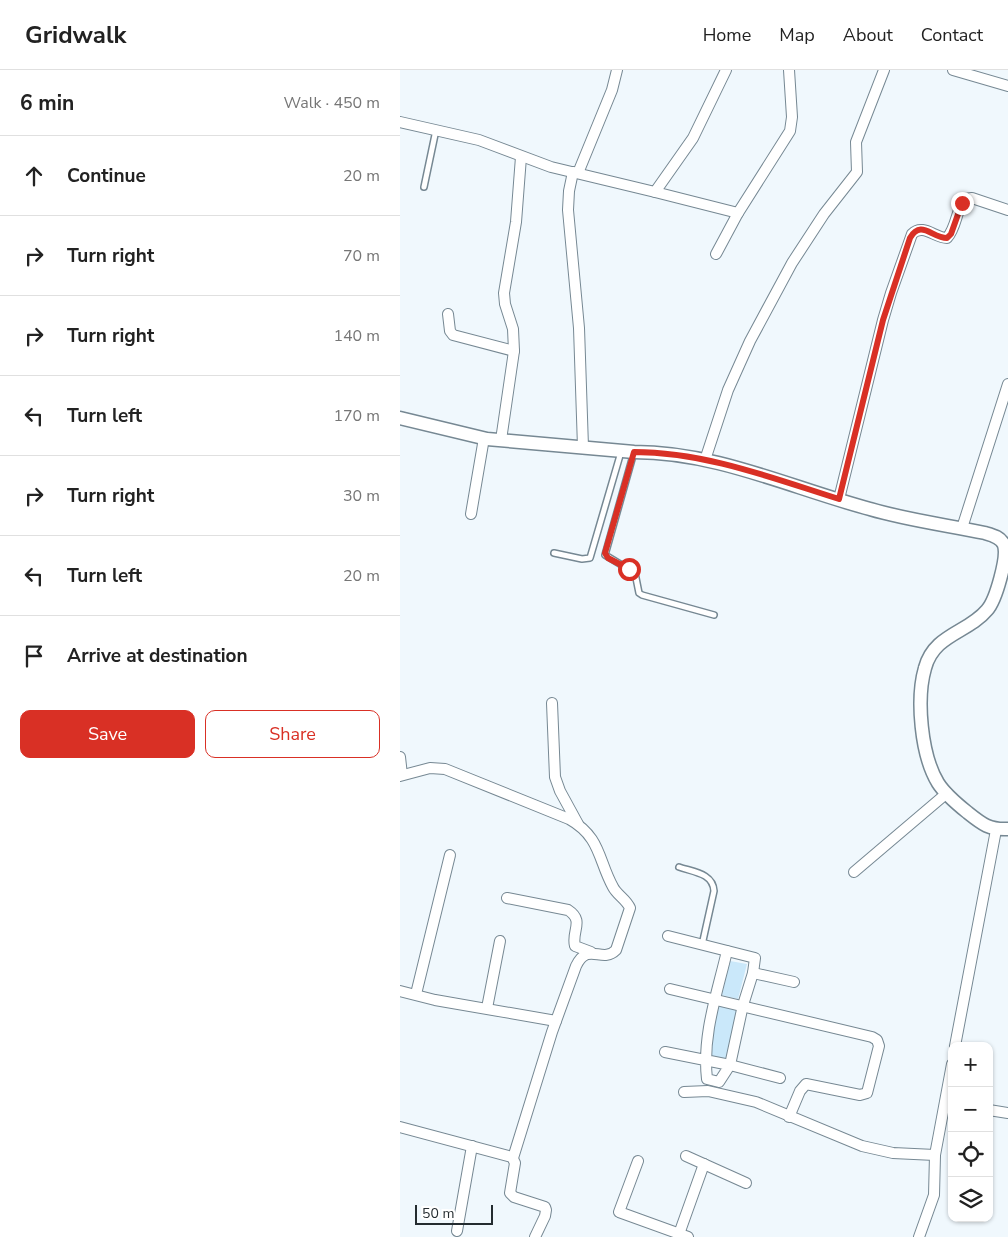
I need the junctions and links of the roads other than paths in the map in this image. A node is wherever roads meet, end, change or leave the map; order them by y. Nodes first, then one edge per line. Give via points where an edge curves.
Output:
1 (617, 70) edge
2 (726, 70) edge
3 (789, 70) edge
4 (884, 70) edge
5 (953, 70) edge
6 (1008, 86) edge
7 (400, 122) edge
8 (436, 130) junction
9 (521, 157) junction
10 (576, 172) junction
11 (424, 187) dead end
12 (656, 192) junction
13 (1008, 210) edge
14 (738, 213) junction
15 (716, 254) dead end
16 (448, 314) dead end
17 (514, 351) junction
18 (1008, 384) edge
19 (400, 418) edge
20 (484, 438) junction
21 (501, 440) junction
22 (583, 447) junction
23 (628, 451) junction
24 (705, 460) junction
25 (839, 499) junction
26 (471, 514) dead end
27 (962, 528) junction
28 (1006, 545) edge
29 (554, 553) dead end
30 (714, 615) dead end
31 (552, 703) dead end
32 (400, 757) edge
33 (401, 776) edge
34 (947, 793) junction
35 (578, 824) junction
36 (1004, 828) edge
37 (450, 855) dead end
38 (679, 867) dead end
39 (854, 872) dead end
40 (507, 898) dead end
41 (668, 936) dead end
42 (500, 941) dead end
43 (702, 945) junction
44 (727, 951) junction
45 (591, 952) junction
46 (753, 973) junction
47 (794, 982) dead end
48 (670, 989) dead end
49 (400, 991) edge
50 (416, 994) junction
51 (715, 999) junction
52 (743, 1005) junction
53 (487, 1008) junction
54 (556, 1021) junction
55 (956, 1042) edge
56 (665, 1052) dead end
57 (705, 1060) junction
58 (730, 1065) junction
59 (780, 1078) dead end
60 (712, 1080) junction
61 (708, 1091) junction
62 (684, 1092) dead end
63 (948, 1102) edge
64 (993, 1111) edge
65 (1008, 1113) edge
66 (790, 1117) junction
67 (400, 1127) edge
68 (472, 1146) junction
69 (935, 1155) junction
70 (686, 1156) dead end
71 (513, 1158) junction
72 (638, 1161) dead end
73 (704, 1164) junction
74 (746, 1183) dead end
75 (457, 1232) dead end
76 (683, 1235) edge
77 (535, 1237) edge
78 (919, 1237) edge

1 - 10 street via 612,90
2 - 12 street via 694,138
3 - 14 street via 790,131
4 - 24 street via 856,142 857,172 792,263 750,341 728,390
5 - 6 street
7 - 8 street
8 - 9 street via 479,140
8 - 11 lane
9 - 10 street
9 - 17 street via 516,222 504,293 514,334
10 - 12 street
10 - 22 street via 569,191 568,210 580,328
12 - 14 street
13 - 25 street via 965,198 947,238 923,230 912,234 883,320
14 - 15 street
16 - 17 street via 453,335
17 - 21 street
18 - 27 street
19 - 20 street
20 - 21 street
20 - 26 street
21 - 22 street
22 - 23 street
23 - 24 street
23 - 29 lane via 590,558 582,560
23 - 30 lane via 605,555 635,573 642,596
24 - 25 street
25 - 27 street via 870,510
27 - 28 street via 995,536
28 - 34 street via 1005,563 989,608 935,648 924,668 921,720 926,756 938,783
31 - 35 street via 554,777
32 - 33 street
33 - 35 street via 430,768 445,768
34 - 36 street via 978,821
34 - 39 street
35 - 45 street via 598,850 616,892 630,908 616,950 607,956
36 - 55 street
37 - 50 street
38 - 43 lane via 705,876 714,885
40 - 45 street via 568,910 577,921 575,946
41 - 43 street
42 - 53 street
43 - 44 street
44 - 46 street via 755,958
44 - 51 street
45 - 54 street via 579,960
46 - 47 street
46 - 52 street
48 - 51 street
49 - 50 street
50 - 53 street
51 - 52 street
51 - 57 street via 708,1026
52 - 58 street
52 - 66 street via 876,1038 878,1042 867,1093 860,1095 806,1084
53 - 54 street
54 - 71 street
56 - 57 street
57 - 58 street
57 - 60 street via 707,1079
58 - 59 street
58 - 60 street via 719,1082
60 - 61 street
61 - 62 street
61 - 66 street via 756,1102
63 - 69 street
64 - 65 street
66 - 69 street via 862,1146 893,1153
67 - 68 street
68 - 71 street
68 - 75 street
69 - 78 street via 934,1195
70 - 73 street
71 - 77 street via 510,1193 546,1210
72 - 76 street via 619,1212
73 - 74 street
73 - 76 street

